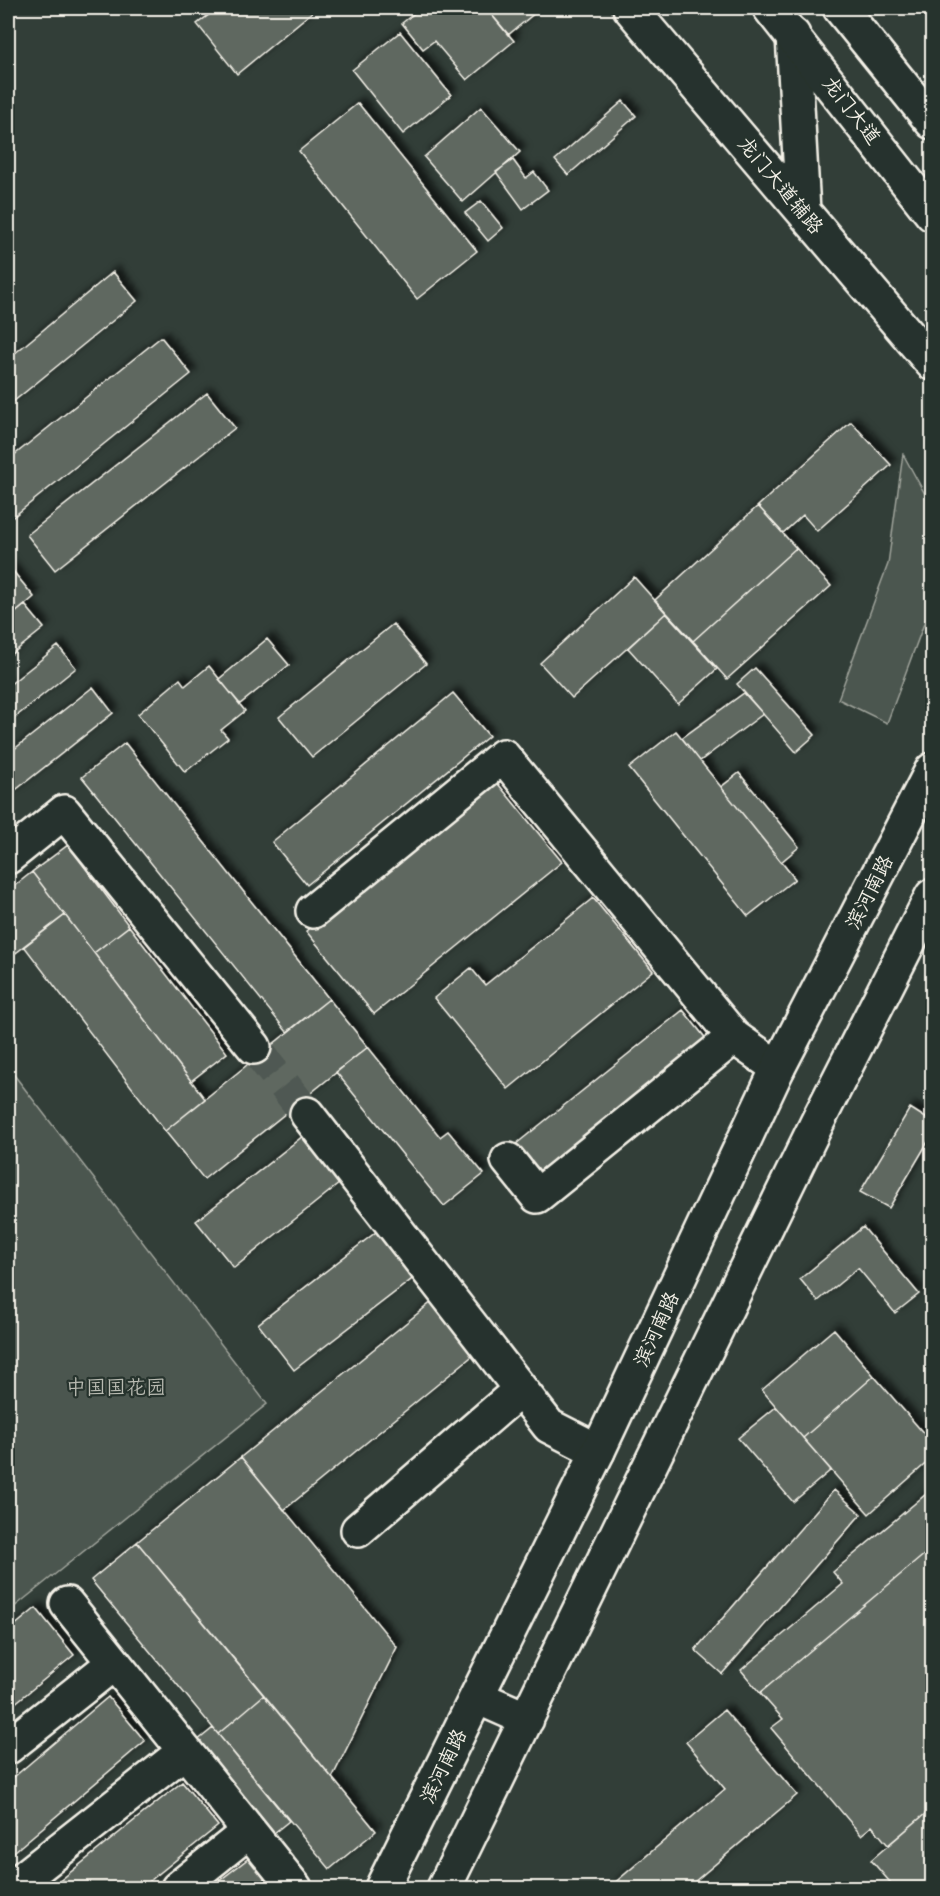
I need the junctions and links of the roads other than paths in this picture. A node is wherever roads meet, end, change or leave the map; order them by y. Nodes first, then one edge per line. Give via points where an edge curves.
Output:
1 (630, 8) edge
2 (770, 8) edge
3 (840, 8) edge
4 (793, 35) junction
5 (933, 122) edge
6 (803, 211) junction
7 (933, 214) edge
8 (930, 362) edge
9 (933, 770) edge
10 (8, 857) edge
11 (929, 904) edge
12 (313, 911) dead end
13 (734, 1037) junction
14 (254, 1047) tunnel mouth
15 (778, 1068) junction
16 (307, 1114) tunnel mouth
17 (508, 1160) dead end
18 (520, 1390) junction
19 (598, 1450) junction
20 (358, 1530) dead end
21 (67, 1604) dead end
22 (114, 1663) junction
23 (477, 1697) junction
24 (527, 1719) junction
25 (8, 1748) edge
26 (185, 1751) junction
27 (249, 1831) junction
28 (11, 1888) edge
29 (178, 1888) edge
30 (295, 1888) edge
31 (382, 1888) edge
32 (444, 1888) edge

1 - 6 main road, 龙门大道辅路
2 - 4 main road, 龙门大道
3 - 5 main road
4 - 6 main road
4 - 7 main road, 龙门大道
6 - 8 main road, 龙门大道辅路
9 - 15 main road, 滨河南路
10 - 14 main road via 64,812
11 - 24 main road via 812,1134
12 - 13 main road via 503,756
13 - 15 main road
13 - 17 main road via 537,1196
15 - 19 main road, 滨河南路
16 - 18 main road
18 - 19 main road via 549,1426
18 - 20 main road
19 - 23 main road, 滨河南路
21 - 22 main road
22 - 25 main road
22 - 26 main road
23 - 24 main road
23 - 31 main road, 滨河南路
24 - 32 main road
26 - 27 main road
26 - 28 main road
27 - 29 main road
27 - 30 main road

